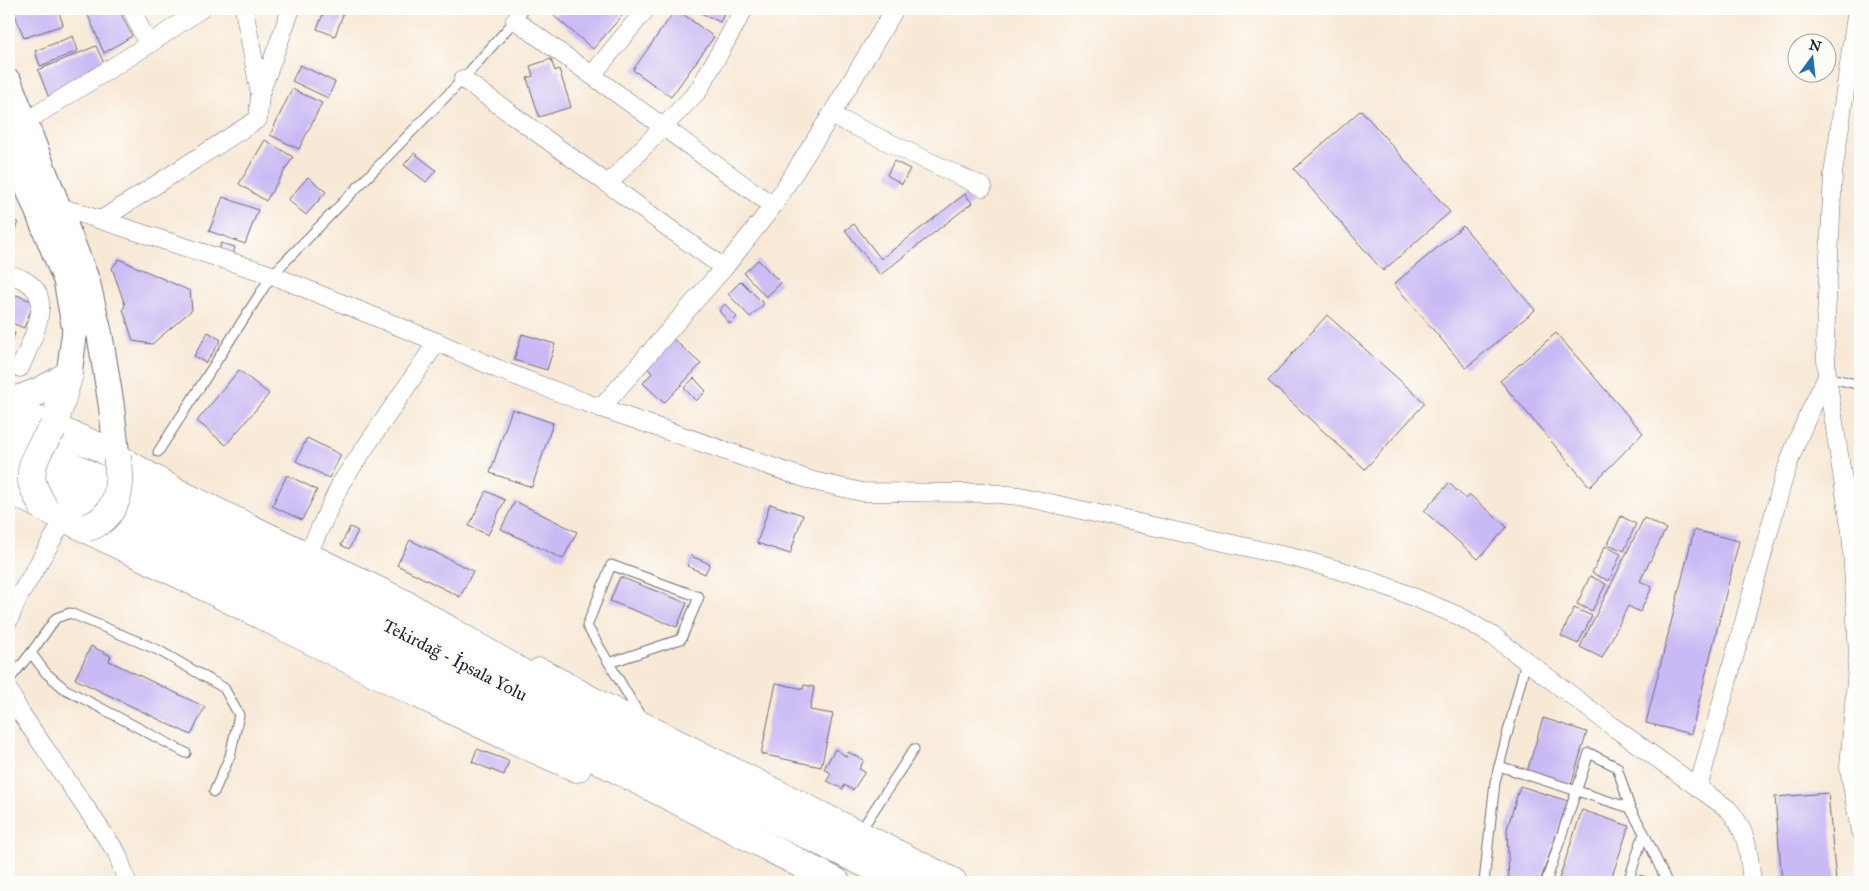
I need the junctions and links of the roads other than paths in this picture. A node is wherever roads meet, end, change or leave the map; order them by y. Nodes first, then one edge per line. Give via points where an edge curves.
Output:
1 (132, 9) edge
2 (201, 9) edge
3 (244, 9) edge
4 (292, 9) edge
5 (646, 9) edge
6 (744, 9) edge
7 (895, 9) edge
8 (1857, 9) edge
9 (520, 14) edge
10 (148, 45) junction
11 (592, 75) junction
12 (462, 79) junction
13 (9, 82) edge
14 (260, 94) junction
15 (831, 115) junction
16 (17, 122) edge
17 (664, 127) junction
18 (11, 153) edge
19 (608, 184) junction
20 (983, 187) dead end
21 (57, 206) junction
22 (773, 206) junction
23 (101, 220) junction
24 (724, 268) junction
25 (9, 274) edge
26 (272, 275) junction
27 (437, 342) junction
28 (20, 368) dead end
29 (69, 374) junction
30 (1827, 377) junction
31 (1860, 385) edge
32 (9, 402) edge
33 (9, 407) edge
34 (601, 408) junction
35 (53, 428) junction
36 (9, 434) edge
37 (158, 452) dead end
38 (117, 457) junction
39 (9, 462) edge
40 (9, 488) edge
41 (65, 518) junction
42 (307, 556) junction
43 (404, 603) junction
44 (9, 620) edge
45 (31, 653) junction
46 (1526, 660) junction
47 (609, 664) junction
48 (9, 680) edge
49 (9, 691) edge
50 (649, 730) junction
51 (914, 748) dead end
52 (186, 753) dead end
53 (1498, 766) junction
54 (1698, 788) junction
55 (1577, 791) junction
56 (214, 792) dead end
57 (1630, 808) junction
58 (1860, 831) edge
59 (1644, 833) junction
60 (858, 836) junction
61 (832, 846) junction
62 (826, 877) edge
63 (127, 882) edge
64 (904, 882) edge
65 (952, 882) edge
66 (1484, 882) edge
67 (1546, 882) edge
68 (1628, 882) edge
69 (1667, 882) edge
70 (1752, 882) edge

1 - 10 street
2 - 10 street
3 - 14 street
4 - 14 street
5 - 11 street
6 - 17 street via 698,91
7 - 15 street
8 - 30 street via 1834,174 1825,340
9 - 11 street
9 - 12 lane
10 - 16 street
11 - 17 street
12 - 19 street
12 - 26 lane
13 - 16 street
14 - 23 street via 258,120
15 - 20 street
15 - 22 street
16 - 21 street
17 - 19 street
17 - 22 street
18 - 29 street via 66,280 75,330
19 - 24 street
21 - 23 street
21 - 38 street via 95,311
22 - 24 street
23 - 26 street
24 - 34 street
25 - 28 street via 34,287 41,305
26 - 27 street
26 - 37 lane
27 - 34 street
27 - 42 street via 342,483
29 - 32 highway via 37,394
29 - 35 highway
30 - 31 lane
30 - 54 street via 1803,423 1784,477
30 - 58 street via 1851,532 1858,654 1849,768
33 - 35 highway
34 - 46 street via 838,488 870,492 1019,496 1299,559 1426,601 1478,626
35 - 38 highway
35 - 41 highway, bridge via 31,470 32,484
36 - 61 highway, Tekirdağ - İpsala Yolu via 677,772
38 - 41 highway, bridge via 120,484 112,508 104,519 97,524
38 - 42 highway via 178,493
39 - 62 highway, Tekirdağ - İpsala Yolu
40 - 41 highway
41 - 44 street via 17,600
41 - 62 highway via 510,739
42 - 43 highway
43 - 50 highway via 510,655
43 - 61 highway via 588,712
45 - 48 lane
45 - 52 lane via 46,673 65,689
45 - 56 lane via 56,618 70,613 158,650 224,688 239,715 230,756
46 - 53 lane
46 - 54 street
47 - 47 lane via 588,626 611,565 699,597 681,638
47 - 50 lane
49 - 63 street via 117,853
50 - 60 highway
51 - 60 lane
53 - 55 lane
53 - 66 lane
54 - 70 street via 1728,809 1741,825
55 - 57 lane
55 - 57 lane via 1589,753 1617,767
55 - 67 lane
57 - 59 lane
59 - 68 lane
59 - 69 lane
60 - 65 highway
61 - 64 highway, Tekirdağ - İpsala Yolu

